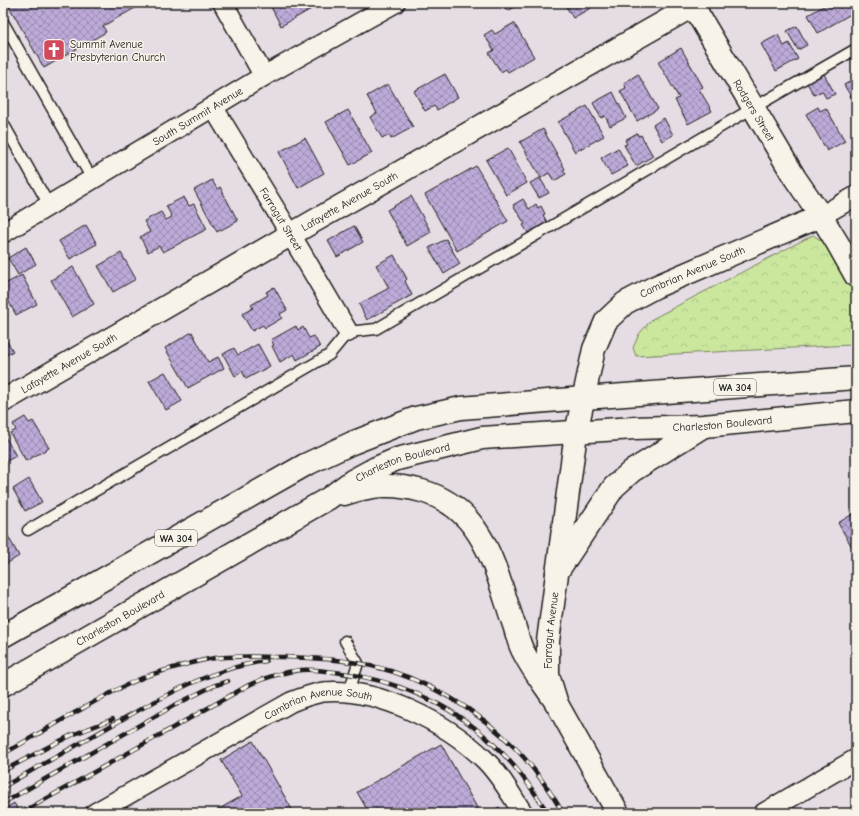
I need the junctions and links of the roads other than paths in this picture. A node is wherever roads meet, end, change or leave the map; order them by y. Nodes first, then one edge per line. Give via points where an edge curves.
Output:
1 (223, 3) edge
2 (395, 3) edge
3 (694, 4) edge
4 (3, 22) edge
5 (856, 49) edge
6 (264, 76) junction
7 (213, 107) junction
8 (753, 108) junction
9 (3, 123) edge
10 (92, 180) junction
11 (856, 196) edge
12 (49, 205) junction
13 (821, 216) junction
14 (3, 233) edge
15 (291, 234) junction
16 (856, 276) edge
17 (348, 332) junction
18 (856, 378) edge
19 (584, 398) junction
20 (3, 401) edge
21 (856, 411) edge
22 (704, 426) junction
23 (576, 432) junction
24 (329, 498) junction
25 (28, 530) dead end
26 (557, 572) junction
27 (3, 636) edge
28 (345, 641) dead end
29 (3, 685) edge
30 (349, 692) junction
31 (557, 704) junction
32 (856, 759) edge
33 (95, 813) edge
34 (523, 813) edge
35 (618, 813) edge
36 (764, 813) edge

1 - 6 street
2 - 6 street, South Summit Avenue
3 - 8 main road, Rodgers Street
3 - 15 main road, Lafayette Avenue South
4 - 10 lane
5 - 8 lane
6 - 7 street, South Summit Avenue
7 - 10 street, South Summit Avenue
7 - 15 street, Farragut Street
8 - 13 main road, Rodgers Street
8 - 17 lane via 376,329
9 - 12 lane
10 - 12 street, South Summit Avenue
11 - 13 street, Cambrian Avenue South
12 - 14 street, South Summit Avenue
13 - 16 main road, Rodgers Street
13 - 19 main road, Cambrian Avenue South via 655,286 625,303 606,321 594,349
15 - 17 street, Farragut Street
15 - 20 main road, Lafayette Avenue South
17 - 25 lane via 329,355
18 - 19 main road, WA 304
19 - 23 main road
19 - 27 main road, WA 304 via 461,408 416,418 352,443 298,469
21 - 22 main road, Charleston Boulevard
22 - 23 main road, Charleston Boulevard
22 - 26 main road via 632,471 614,487
23 - 24 main road, Charleston Boulevard via 482,438 398,459 352,481
23 - 26 main road, Farragut Avenue
24 - 29 main road, Charleston Boulevard
24 - 31 main road via 365,487 391,485 434,495 458,509 473,525 485,545 524,653
26 - 31 main road, Farragut Avenue via 548,641 548,675
28 - 30 lane via 358,663
30 - 33 street, Cambrian Avenue South via 321,693 291,702
30 - 34 street, Cambrian Avenue South via 412,711 463,740 485,760
31 - 35 main road, Farragut Avenue
32 - 36 street

